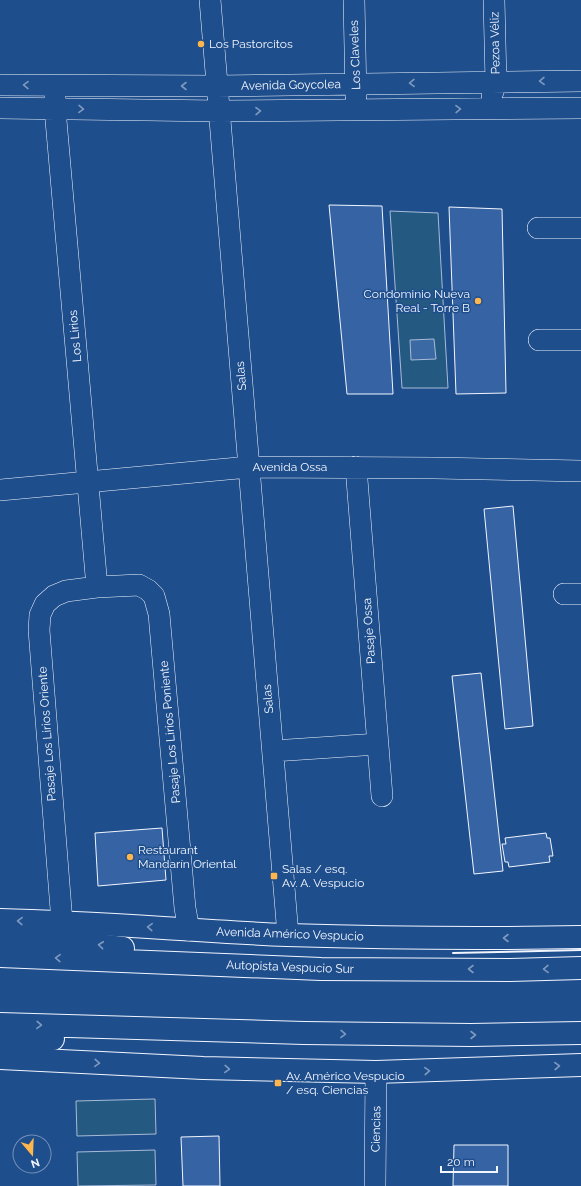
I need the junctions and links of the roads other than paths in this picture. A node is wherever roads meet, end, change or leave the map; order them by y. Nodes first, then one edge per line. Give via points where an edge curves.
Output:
1 (210, 0) edge
2 (354, 0) edge
3 (494, 0) edge
4 (581, 80) edge
5 (496, 82) junction
6 (356, 84) junction
7 (0, 85) edge
8 (55, 86) junction
9 (217, 86) junction
10 (0, 108) edge
11 (488, 108) junction
12 (581, 108) edge
13 (55, 109) junction
14 (357, 110) junction
15 (219, 111) junction
16 (538, 228) dead end
17 (581, 228) edge
18 (539, 340) dead end
19 (581, 340) edge
20 (249, 467) junction
21 (356, 467) junction
22 (581, 471) edge
23 (88, 481) junction
24 (0, 490) edge
25 (97, 587) junction
26 (378, 744) junction
27 (273, 751) junction
28 (382, 796) dead end
29 (0, 920) edge
30 (62, 922) junction
31 (189, 930) junction
32 (0, 934) edge
33 (288, 935) junction
34 (581, 937) edge
35 (0, 956) edge
36 (581, 968) edge
37 (321, 969) junction
38 (0, 1024) edge
39 (304, 1033) junction
40 (581, 1033) edge
41 (0, 1041) edge
42 (0, 1058) edge
43 (581, 1065) edge
44 (376, 1072) junction
45 (375, 1186) edge

1 - 9 street, Salas
2 - 6 street, Los Claveles
3 - 5 street, Pezoa Véliz
4 -> 5 street, Avenida Goycolea
5 -> 6 street, Avenida Goycolea
5 - 11 street, Pezoa Véliz
6 - 9 street, Avenida Goycolea
6 - 14 street, Los Claveles
8 -> 7 street, Avenida Goycolea
9 -> 8 street, Avenida Goycolea
8 - 13 street, Los Lirios
9 - 15 street, Salas
10 - 13 street, Avenida Goycolea
11 - 12 street, Avenida Goycolea
14 -> 11 street, Avenida Goycolea
13 -> 15 street, Avenida Goycolea
13 - 23 street, Los Lirios
15 -> 14 street, Avenida Goycolea
15 - 20 street, Salas
16 - 17 street
18 - 19 street
20 - 21 street, Avenida Ossa
20 - 23 street, Avenida Ossa
20 - 27 street, Salas
21 - 22 street, Avenida Ossa
21 - 26 street, Pasaje Ossa
23 - 24 street, Avenida Ossa
23 - 25 street, Los Lirios
25 - 30 street, Pasaje Los Lirios Oriente via 66,591 54,596 45,604 40,615 39,630
25 - 31 street, Pasaje Los Lirios Poniente via 139,585 154,596 157,604
26 - 27 street
26 - 28 street, Pasaje Ossa
27 - 33 street, Salas
30 -> 29 main road, Avenida Américo Vespucio
31 -> 30 main road, Avenida Américo Vespucio
31 - 33 main road, Avenida Américo Vespucio
37 -> 32 main road
34 -> 33 main road, Avenida Américo Vespucio
37 -> 35 main road, Autopista Vespucio Sur
36 -> 37 main road, Autopista Vespucio Sur
38 -> 39 main road
39 -> 40 main road
39 - 41 main road
42 -> 44 main road via 203,1068
44 -> 43 main road
44 - 45 street, Ciencias

